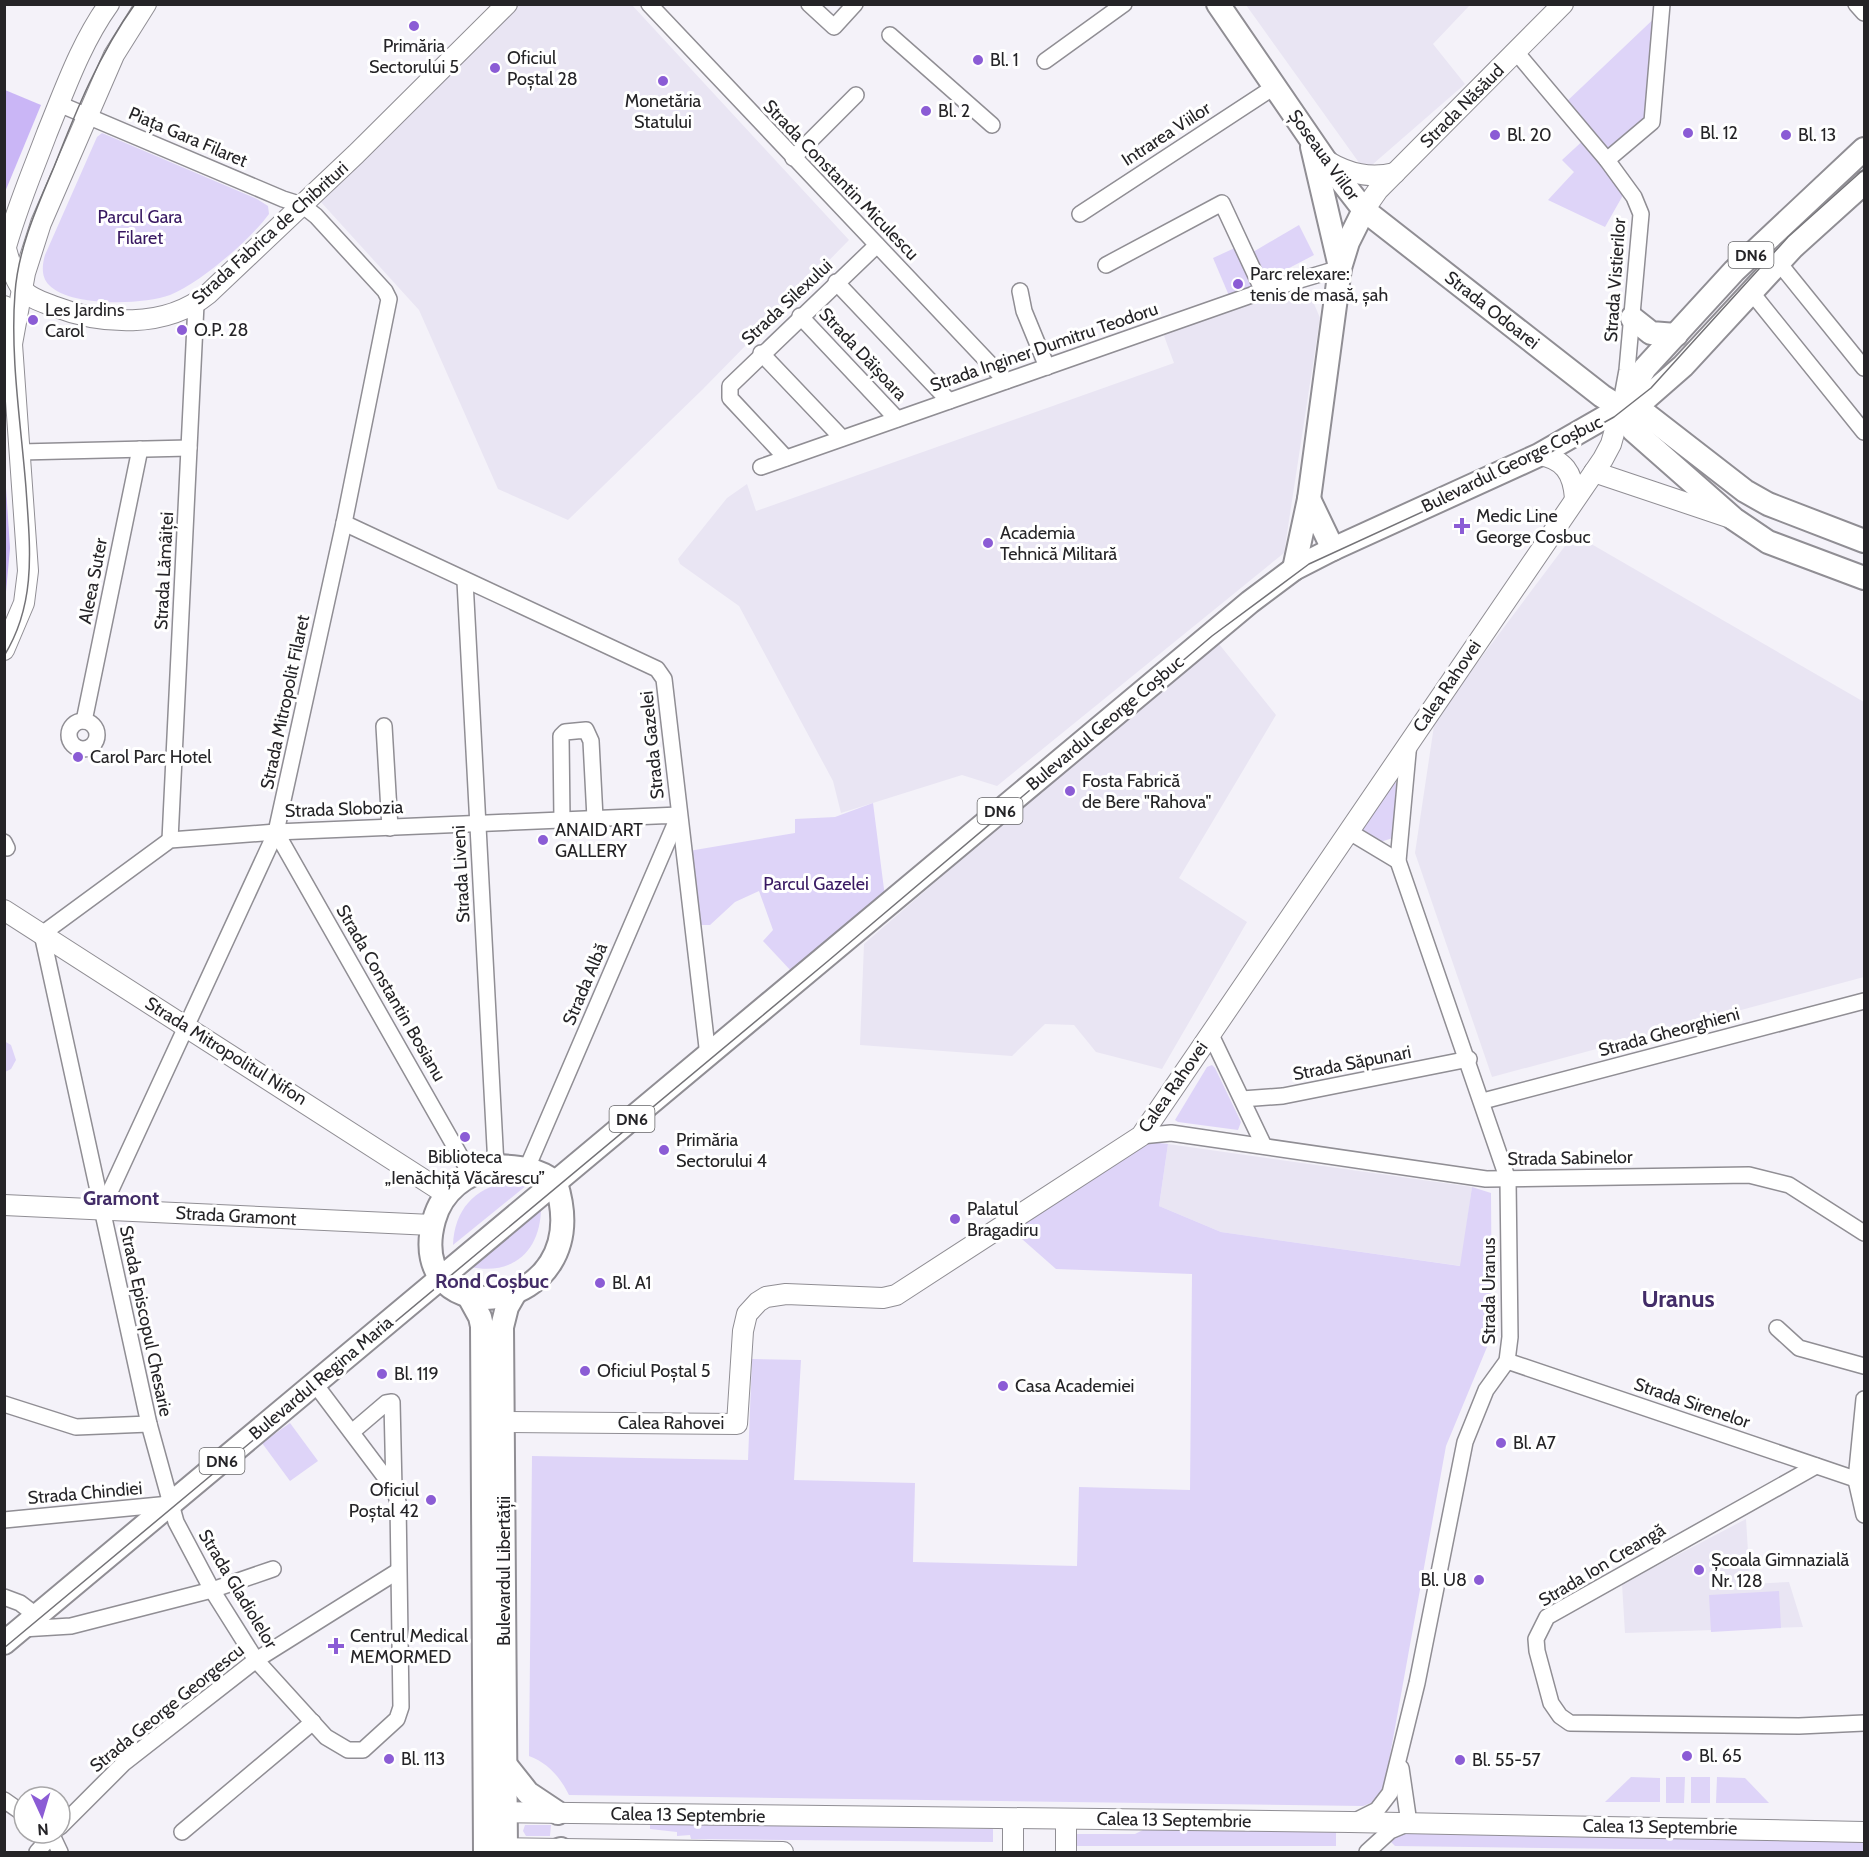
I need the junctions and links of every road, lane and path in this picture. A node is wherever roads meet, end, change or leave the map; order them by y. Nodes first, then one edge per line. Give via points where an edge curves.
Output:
1 (109, 4) edge
2 (146, 4) edge
3 (507, 4) edge
4 (649, 4) edge
5 (809, 4) edge
6 (855, 4) edge
7 (1124, 4) edge
8 (1218, 4) edge
9 (1563, 4) edge
10 (1662, 4) edge
11 (1856, 4) edge
12 (1864, 13) edge
13 (890, 35) dead end
14 (1516, 52) junction
15 (1045, 61) dead end
16 (1274, 87) junction
17 (856, 95) dead end
18 (59, 104) junction
19 (86, 115) junction
20 (992, 125) dead end
21 (1311, 140) junction
22 (1864, 149) edge
23 (793, 158) junction
24 (1324, 159) junction
25 (1607, 160) junction
26 (1395, 173) junction
27 (1864, 183) edge
28 (302, 205) junction
29 (1364, 210) junction
30 (1080, 214) dead end
31 (876, 245) junction
32 (5, 251) edge
33 (1779, 263) junction
34 (1106, 265) dead end
35 (1340, 268) junction
36 (837, 282) junction
37 (22, 289) junction
38 (1020, 291) dead end
39 (1263, 291) junction
40 (1752, 293) junction
41 (196, 304) junction
42 (4, 306) edge
43 (800, 316) junction
44 (1632, 318) junction
45 (1676, 335) junction
46 (12, 345) junction
47 (761, 353) junction
48 (1047, 367) junction
49 (1864, 368) edge
50 (1006, 381) junction
51 (949, 401) junction
52 (1622, 408) junction
53 (897, 419) junction
54 (1864, 432) edge
55 (842, 438) junction
56 (189, 448) junction
57 (140, 449) junction
58 (20, 452) junction
59 (1539, 455) junction
60 (786, 458) junction
61 (761, 467) dead end
62 (1594, 472) junction
63 (1575, 498) junction
64 (1309, 499) junction
65 (1734, 519) junction
66 (344, 523) junction
67 (1864, 541) edge
68 (1333, 549) junction
69 (1294, 569) junction
70 (1864, 578) edge
71 (465, 581) junction
72 (4, 650) edge
73 (84, 721) dead end
74 (384, 726) dead end
75 (1410, 742) junction
76 (679, 815) junction
77 (595, 818) junction
78 (562, 820) junction
79 (478, 823) junction
80 (390, 828) junction
81 (276, 831) junction
82 (1348, 831) junction
83 (171, 840) junction
84 (1398, 861) junction
85 (4, 909) edge
86 (42, 934) junction
87 (1864, 1001) edge
88 (187, 1026) junction
89 (1210, 1033) junction
90 (708, 1056) junction
91 (1469, 1059) junction
92 (1242, 1099) junction
93 (1483, 1101) junction
94 (1141, 1136) junction
95 (1264, 1146) junction
96 (496, 1166) junction
97 (527, 1168) junction
98 (471, 1174) junction
99 (1508, 1180) junction
100 (556, 1183) junction
101 (446, 1194) junction
102 (4, 1205) edge
103 (102, 1209) junction
104 (432, 1225) junction
105 (1864, 1233) edge
106 (440, 1279) junction
107 (516, 1293) junction
108 (469, 1296) junction
109 (1777, 1328) dead end
110 (1507, 1361) junction
111 (1864, 1366) edge
112 (315, 1384) junction
113 (1864, 1399) edge
114 (4, 1404) edge
115 (503, 1422) junction
116 (149, 1424) junction
117 (352, 1432) junction
118 (1816, 1466) junction
119 (1860, 1481) edge
120 (394, 1489) junction
121 (170, 1504) junction
122 (1864, 1515) edge
123 (4, 1520) edge
124 (273, 1569) dead end
125 (398, 1571) junction
126 (212, 1590) junction
127 (4, 1597) edge
128 (21, 1630) edge
129 (256, 1660) junction
130 (313, 1722) junction
131 (1864, 1723) edge
132 (1400, 1759) junction
133 (505, 1764) junction
134 (495, 1812) junction
135 (558, 1813) junction
136 (72, 1814) edge
137 (1013, 1819) junction
138 (1066, 1819) junction
139 (1350, 1822) junction
140 (1409, 1823) junction
141 (182, 1832) dead end
142 (1864, 1832) edge
143 (495, 1850) edge
144 (557, 1851) edge
145 (783, 1852) edge
146 (1013, 1852) edge
147 (1066, 1852) edge
148 (1367, 1852) edge

1 - 18 street via 82,49
2 - 19 street via 114,54
3 - 28 street, Strada Fabrica de Chibrituri
4 - 23 street, Strada Constantin Miculescu
5 - 6 street via 834,27
7 - 15 street
8 - 16 main road, Șoseaua Viilor
9 - 14 street, Strada Năsăud
10 - 25 street via 1652,122
11 - 12 street
13 - 20 street
14 - 25 street, Strada Vistierilor
14 - 26 street, Strada Năsăud
16 - 21 main road, Șoseaua Viilor
16 - 30 street, Intrarea Viilor
17 - 23 street
18 - 19 street, Piața Gara Filaret
18 - 32 street via 22,196
19 - 28 street, Piața Gara Filaret
19 - 37 street via 41,223
21 - 24 main road, Șoseaua Viilor
21 - 35 main road
22 - 45 main road, Calea Rahovei / DN6 via 1759,246
23 - 31 street, Strada Constantin Miculescu
24 - 26 street via 1364,176
24 - 29 main road, Șoseaua Viilor
25 - 44 street, Strada Vistierilor via 1641,213
26 - 29 street, Strada Năsăud
27 - 33 main road, DN6
28 - 41 street, Strada Fabrica de Chibrituri
28 - 66 street, Strada Mitropolit Filaret via 389,299
29 - 35 main road, Șoseaua Viilor
29 - 52 main road, Strada Odoarei
31 - 36 street, Strada Silexului
31 - 50 street, Strada Constantin Miculescu
32 - 37 street
33 - 40 main road, DN6
33 - 49 street
34 - 39 street via 1222,203
35 - 39 street, Strada Inginer Dumitru Teodoru
35 - 64 main road, Șoseaua Viilor
36 - 43 street, Strada Silexului
36 - 51 street
37 - 41 street, Strada Fabrica de Chibrituri via 60,309 108,319 162,317
37 - 46 street
38 - 48 street
39 - 48 street, Strada Inginer Dumitru Teodoru
40 - 52 main road, DN6 via 1666,382 1643,401
40 - 54 street
41 - 56 street, Strada Lămâiței
42 - 46 street
43 - 47 street, Strada Silexului
43 - 53 street, Strada Dăișoara
44 - 45 main road via 1651,333
44 - 52 street, Strada Vistierilor
45 - 52 main road, Calea Rahovei / DN6 via 1645,368
46 - 58 street
47 - 55 street
47 - 60 street, Strada Silexului via 732,382 730,398
48 - 50 street, Strada Inginer Dumitru Teodoru
50 - 51 street, Strada Inginer Dumitru Teodoru
51 - 53 street, Strada Inginer Dumitru Teodoru
52 - 59 main road, Bulevardul George Coșbuc / DN6
52 - 62 street, Calea Rahovei via 1611,444
52 - 65 main road via 1633,430
52 - 67 main road via 1647,415 1745,491 1768,504
53 - 55 street, Strada Inginer Dumitru Teodoru
55 - 60 street, Strada Inginer Dumitru Teodoru
56 - 57 street
56 - 83 street, Strada Lămâiței
57 - 58 street
57 - 73 street, Aleea Suter
58 - 72 street via 28,571 20,614
59 - 63 street via 1557,460 1567,468
59 - 68 main road, Bulevardul George Coșbuc / DN6
60 - 61 street, Strada Inginer Dumitru Teodoru
62 - 63 street, Calea Rahovei
62 - 65 street
63 - 75 street, Calea Rahovei
64 - 68 main road
64 - 69 main road, Șoseaua Viilor
65 - 70 main road via 1783,550
66 - 71 street, Strada Gazelei
66 - 81 street, Strada Mitropolit Filaret
68 - 69 main road, Bulevardul George Coșbuc / DN6
69 - 90 main road, Bulevardul George Coșbuc / DN6
71 - 76 street, Strada Gazelei via 657,669 664,679
71 - 79 street, Strada Liveni
74 - 80 street
75 - 82 street, Calea Rahovei
75 - 84 street, Strada Uranus
76 - 77 street, Strada Slobozia
76 - 90 street, Strada Gazelei
76 - 97 street, Strada Albă
77 - 78 street, Strada Slobozia
77 - 78 street via 591,741 586,730 561,736
78 - 79 street, Strada Slobozia
79 - 80 street, Strada Slobozia
79 - 96 street, Strada Liveni
80 - 81 street, Strada Slobozia
81 - 83 street, Strada Slobozia
81 - 88 street, Strada Mitropolit Filaret
81 - 98 street, Strada Constantin Bosianu
82 - 84 street
82 - 89 street, Calea Rahovei
83 - 86 street
84 - 91 street, Strada Uranus
85 - 86 street, Strada Mitropolitul Nifon
86 - 88 street, Strada Mitropolitul Nifon
86 - 103 street, Strada Episcopul Chesarie
87 - 93 street, Strada Gheorghieni
88 - 101 street, Strada Mitropolitul Nifon
88 - 103 street, Strada Mitropolit Filaret
89 - 92 street
89 - 94 street, Calea Rahovei
90 - 100 main road, Bulevardul George Coșbuc / DN6
91 - 92 street, Strada Săpunari via 1283,1096
91 - 93 street, Strada Uranus
92 - 95 street
93 - 99 street, Strada Uranus
94 - 95 street, Strada Sabinelor via 1171,1132
94 - 115 street, Calea Rahovei via 896,1295 883,1298 776,1294 758,1302 747,1314 742,1331 737,1424
95 - 99 street, Strada Sabinelor via 1441,1174
96 - 97 main road
96 - 98 main road
97 - 100 main road
98 - 101 main road
99 - 105 street, Strada Sabinelor via 1758,1177 1790,1185
99 - 110 street, Strada Uranus
100 - 106 main road, Bulevardul Regina Maria / DN6
100 - 107 main road via 562,1219 557,1250 546,1269
101 - 104 main road
102 - 103 street, Strada Gramont
103 - 104 street, Strada Gramont
103 - 116 street, Strada Episcopul Chesarie
104 - 106 main road via 433,1258
106 - 108 main road
106 - 112 main road, Bulevardul Regina Maria / DN6
107 - 108 main road
107 - 115 main road, Bulevardul Libertății via 502,1327
108 - 134 main road, Bulevardul Libertății via 482,1326
109 - 111 street via 1799,1348
110 - 118 street, Strada Sirenelor
110 - 132 street, Strada Uranus via 1486,1390 1464,1442
112 - 117 street
112 - 121 main road, Bulevardul Regina Maria / DN6
113 - 119 street
114 - 116 street via 76,1427
115 - 133 main road, Bulevardul Libertății
116 - 121 street, Strada Episcopul Chesarie
117 - 120 street
117 - 120 street, Strada Gladiolelor via 392,1402
118 - 119 street, Strada Sirenelor
118 - 131 street, Strada Ion Creangă via 1547,1617 1536,1639 1537,1651 1551,1703 1570,1723
119 - 122 street
120 - 125 street, Strada Gladiolelor via 398,1508
121 - 123 street, Strada Chindiei
121 - 126 street, Strada Gladiolelor
121 - 128 main road, Bulevardul Regina Maria / DN6
124 - 126 street
125 - 129 street, Strada George Georgescu
125 - 130 street, Strada Gladiolelor via 397,1719 367,1747 353,1751 330,1740
126 - 128 street via 71,1626
126 - 129 street, Strada Gladiolelor
127 - 128 street via 20,1603
129 - 130 street, Strada Gladiolelor
129 - 136 street, Strada George Georgescu via 124,1763
130 - 141 street
132 - 139 street, Strada Uranus via 1387,1800 1371,1815
132 - 140 street, Strada Uranus
133 - 134 main road, Bulevardul Libertății
133 - 135 main road via 528,1794
134 - 135 street, Calea 13 Septembrie
134 - 143 main road, Bulevardul Libertății
135 - 137 street, Calea 13 Septembrie
137 - 138 street, Calea 13 Septembrie
137 - 146 street
138 - 139 street, Calea 13 Septembrie
138 - 147 street
139 - 140 street, Calea 13 Septembrie
140 - 142 street, Calea 13 Septembrie
140 - 148 street via 1390,1831
143 - 144 street, Calea 13 Septembrie
144 - 145 street, Calea 13 Septembrie

